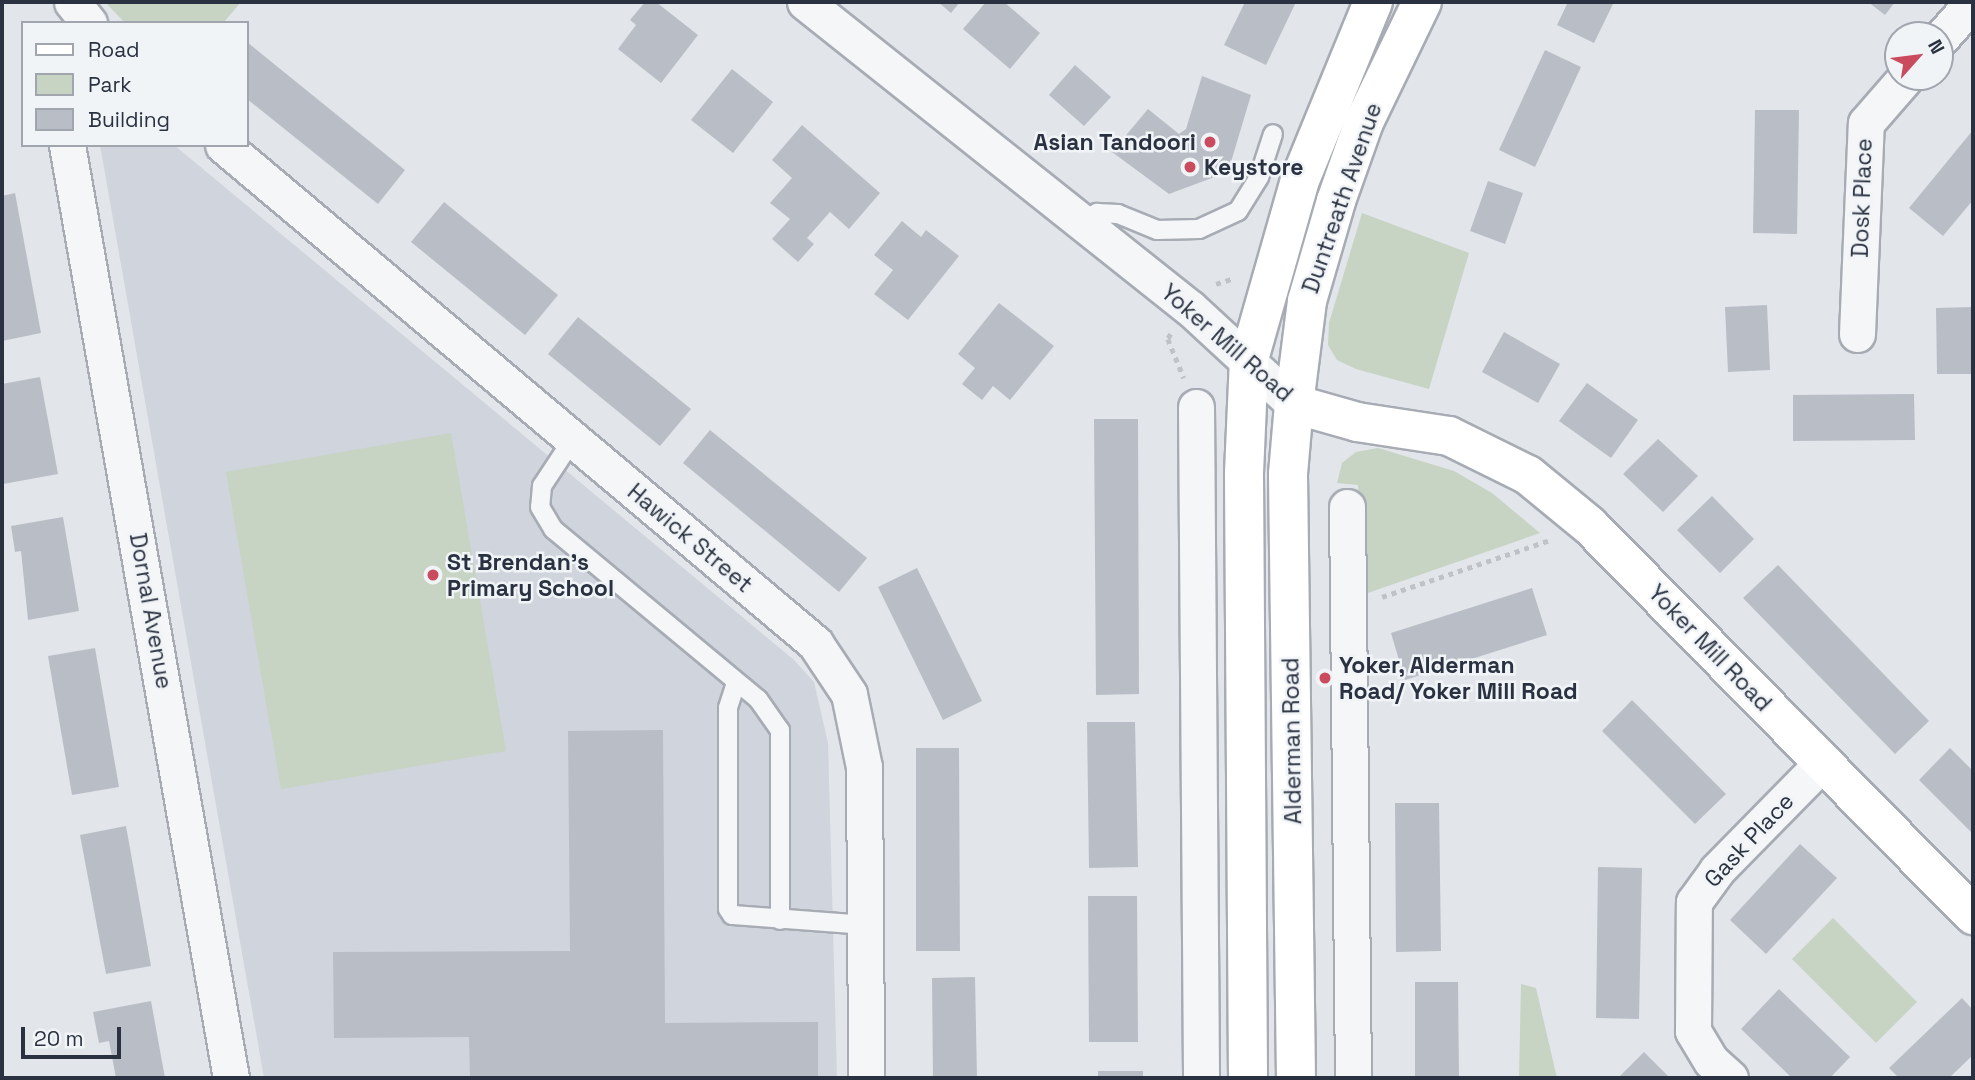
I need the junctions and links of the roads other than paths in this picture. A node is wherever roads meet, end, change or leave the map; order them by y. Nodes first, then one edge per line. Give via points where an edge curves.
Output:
1 (72, 2) edge
2 (805, 2) edge
3 (1373, 2) edge
4 (1422, 2) edge
5 (1973, 2) edge
6 (87, 21) edge
7 (1954, 23) edge
8 (1894, 91) edge
9 (1273, 134) dead end
10 (67, 147) edge
11 (225, 147) edge
12 (1083, 222) junction
13 (1857, 334) dead end
14 (1249, 359) junction
15 (1294, 404) junction
16 (1196, 408) road end
17 (573, 439) junction
18 (1348, 507) dead end
19 (1200, 595) junction
20 (1245, 596) junction
21 (736, 683) junction
22 (1822, 763) junction
23 (1973, 915) edge
24 (780, 920) junction
25 (864, 925) junction
26 (231, 1078) edge
27 (866, 1078) edge
28 (1201, 1078) edge
29 (1248, 1078) edge
30 (1296, 1078) edge
31 (1353, 1078) edge
32 (1730, 1078) edge

1 - 6 street
2 - 12 street, Yoker Mill Road
3 - 14 street, Duntreath Avenue via 1300,180
4 - 15 street, Duntreath Avenue via 1364,122 1336,201 1307,301
5 - 7 street
8 - 13 street, Dosk Place via 1866,123
9 - 12 lane via 1259,177 1238,211 1199,229 1157,230 1118,214 1097,213
10 - 26 street, Dornal Avenue
11 - 17 street, Hawick Street
12 - 14 street, Yoker Mill Road
14 - 15 street, Yoker Mill Road
14 - 20 street, Alderman Road
15 - 22 street, Yoker Mill Road via 1357,422 1450,436 1528,475 1590,526
15 - 30 street, Alderman Road via 1288,474
16 - 19 street
17 - 21 lane via 542,486 540,507 553,529
17 - 25 street, Hawick Street via 815,643 849,694 864,767
18 - 31 street
19 - 20 street
19 - 28 street
20 - 29 street, Alderman Road
21 - 24 lane via 758,699 780,730
21 - 24 lane via 728,708 728,909 732,915
22 - 23 street, Yoker Mill Road
22 - 32 street, Gask Place via 1733,853 1694,902 1693,1031 1712,1061
24 - 25 lane
25 - 27 street, Hawick Street

